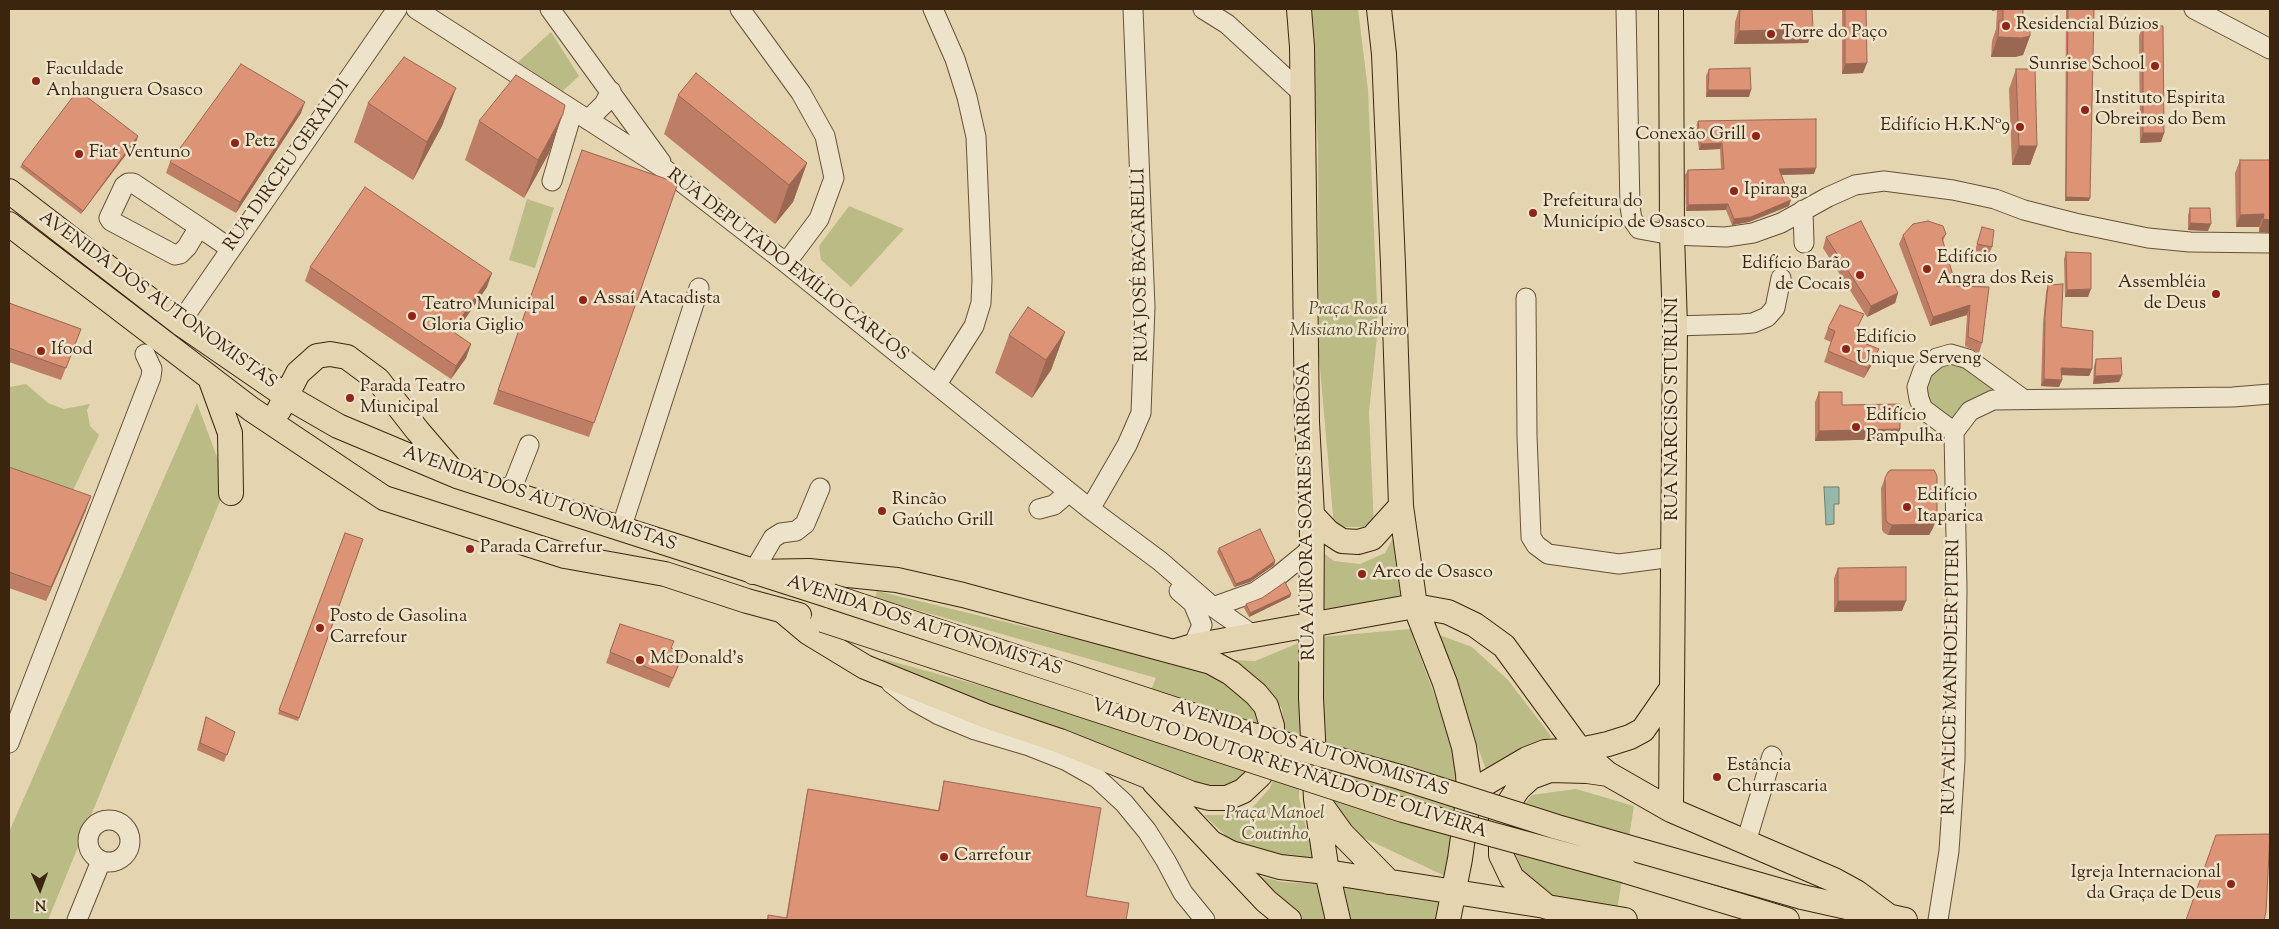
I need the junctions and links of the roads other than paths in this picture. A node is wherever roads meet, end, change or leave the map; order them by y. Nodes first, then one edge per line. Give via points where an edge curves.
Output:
1 (397, 9) edge
2 (416, 9) edge
3 (550, 9) edge
4 (740, 9) edge
5 (933, 9) edge
6 (1133, 9) edge
7 (1203, 9) edge
8 (1299, 9) edge
9 (1379, 9) edge
10 (1626, 9) edge
11 (1671, 9) edge
12 (2194, 9) edge
13 (2270, 50) edge
14 (611, 91) junction
15 (1302, 93) junction
16 (581, 115) junction
17 (666, 170) junction
18 (552, 181) edge
19 (9, 191) edge
20 (1803, 210) junction
21 (9, 224) edge
22 (199, 227) junction
23 (1672, 234) junction
24 (1804, 243) dead end
25 (2270, 243) edge
26 (231, 249) junction
27 (786, 263) junction
28 (1781, 278) dead end
29 (699, 288) dead end
30 (1526, 298) dead end
31 (180, 323) junction
32 (1675, 326) junction
33 (145, 354) dead end
34 (210, 378) junction
35 (937, 384) junction
36 (2270, 394) edge
37 (286, 396) junction
38 (2024, 399) junction
39 (272, 424) junction
40 (1954, 432) junction
41 (529, 445) dead end
42 (457, 476) junction
43 (820, 488) dead end
44 (1069, 492) junction
45 (231, 493) dead end
46 (510, 493) junction
47 (1401, 506) junction
48 (1039, 509) dead end
49 (1090, 509) junction
50 (1312, 515) junction
51 (621, 529) junction
52 (1140, 547) junction
53 (1311, 549) junction
54 (1673, 556) junction
55 (753, 572) junction
56 (1415, 606) junction
57 (1213, 607) junction
58 (784, 612) junction
59 (823, 620) joint
60 (1310, 625) junction
61 (1253, 635) junction
62 (1184, 649) junction
63 (881, 674) junction
64 (1672, 688) junction
65 (9, 743) edge
66 (1580, 750) junction
67 (1772, 756) dead end
68 (1608, 774) junction
69 (1147, 776) junction
70 (1469, 793) junction
71 (1316, 799) junction
72 (1671, 810) junction
73 (1746, 842) junction
74 (1212, 843) junction
75 (101, 861) dead end
76 (1327, 872) junction
77 (1389, 882) junction
78 (1453, 891) junction
79 (1547, 907) junction
80 (1896, 918) edge
81 (77, 920) edge
82 (1204, 920) edge
83 (1289, 920) edge
84 (1338, 920) edge
85 (1448, 920) edge
86 (1624, 920) edge
87 (1787, 920) edge
88 (1938, 920) edge

1 - 26 street, RUA DIRCEU GERALDI
2 - 16 street, RUA DEPUTADO EMÍLIO CARLOS
3 - 14 street
4 - 27 street via 801,93 825,136 834,178 818,219
5 - 35 street via 955,59 976,137 982,280 981,303 974,326
6 - 49 street, RUA JOSÉ BACARELLI via 1145,307 1141,413 1127,445
7 - 15 street via 1227,24
8 - 15 main road, RUA AURORA SOARES BARBOSA
9 - 47 main road via 1384,54
10 - 23 street via 1632,219 1639,229
11 - 23 main road, RUA NARCISO STURLINI
12 - 13 street
14 - 16 street via 604,104
14 - 17 street
15 - 50 main road, RUA AURORA SOARES BARBOSA via 1307,422
16 - 17 street, RUA DEPUTADO EMÍLIO CARLOS
16 - 18 street
17 - 27 street, RUA DEPUTADO EMÍLIO CARLOS
19 - 31 main road, AVENIDA DOS AUTONOMISTAS
20 - 23 street via 1781,223 1753,233 1726,237
20 - 24 street
20 - 25 street via 1855,185 1884,182 1953,190 2075,223 2148,238
21 - 34 main road, AVENIDA DOS AUTONOMISTAS
22 - 22 street via 128,183 109,218 111,222 175,255 187,247
22 - 26 street
23 - 32 main road, RUA NARCISO STURLINI
26 - 31 street, RUA DIRCEU GERALDI
27 - 35 street, RUA DEPUTADO EMÍLIO CARLOS
28 - 32 street via 1775,308 1767,317 1741,324
29 - 51 street
30 - 54 street via 1526,436 1531,537 1548,554 1619,564
31 - 37 main road, AVENIDA DOS AUTONOMISTAS
32 - 54 main road, RUA NARCISO STURLINI
33 - 65 street via 152,369 151,377
34 - 39 main road, AVENIDA DOS AUTONOMISTAS
34 - 45 main road via 230,433
35 - 44 street, RUA DEPUTADO EMÍLIO CARLOS
36 - 38 street
37 - 39 main road
37 - 42 main road, AVENIDA DOS AUTONOMISTAS via 338,426
37 - 42 main road via 298,373 317,356 347,357 378,380
38 - 40 street via 1993,400 1980,405 1970,411
38 - 40 street via 1968,359 1951,354 1937,358 1923,370 1917,387 1919,399 1923,409
39 - 58 main road, AVENIDA DOS AUTONOMISTAS via 384,498 565,556 665,574
40 - 88 street, RUA ALICE MANHOLER PITERI via 1956,760 1949,850
41 - 46 street
42 - 46 main road, AVENIDA DOS AUTONOMISTAS
43 - 55 street via 805,524 796,531 773,538
44 - 48 street via 1054,505
44 - 49 street, RUA DEPUTADO EMÍLIO CARLOS
46 - 51 main road, AVENIDA DOS AUTONOMISTAS
47 - 50 main road via 1372,538 1358,542 1342,541
47 - 56 main road
49 - 52 street, RUA DEPUTADO EMÍLIO CARLOS
50 - 53 main road, RUA AURORA SOARES BARBOSA
51 - 55 main road, AVENIDA DOS AUTONOMISTAS
52 - 57 street, RUA DEPUTADO EMÍLIO CARLOS
52 - 62 street, RUA DEPUTADO EMÍLIO CARLOS via 1155,568 1193,603 1202,625
53 - 57 street via 1255,592
53 - 60 main road, RUA AURORA SOARES BARBOSA
54 - 64 main road, RUA NARCISO STURLINI
55 - 62 main road via 809,571 897,580
55 - 80 main road, AVENIDA DOS AUTONOMISTAS, bridge via 1249,734 1802,897
56 - 60 main road
56 - 66 main road via 1448,612 1475,625 1504,646
56 - 70 main road via 1446,683 1464,747
57 - 61 street, RUA DEPUTADO EMÍLIO CARLOS
58 - 59 main road, AVENIDA DOS AUTONOMISTAS
58 - 63 main road via 809,633
59 - 87 main road, VIADUTO DOUTOR REYNALDO DE OLIVEIRA, bridge via 1403,810 1626,871
60 - 61 main road
60 - 71 main road, RUA AURORA SOARES BARBOSA
61 - 62 main road
62 - 69 main road via 1231,673 1256,694 1266,706 1272,726 1272,747 1260,775 1244,791 1227,798 1190,794
63 - 69 main road
63 - 82 street via 914,701 939,715 1067,761 1097,778 1147,831 1183,893
64 - 66 main road via 1643,730 1608,744
64 - 72 main road, RUA NARCISO STURLINI
66 - 68 main road
66 - 70 main road via 1545,752
67 - 73 street
68 - 72 main road
68 - 79 main road via 1550,770 1531,776 1501,815 1501,855 1512,878
69 - 74 main road
70 - 78 main road
71 - 76 main road, RUA AURORA SOARES BARBOSA
71 - 77 main road via 1342,834
72 - 73 main road
73 - 80 main road via 1849,888
74 - 76 main road via 1231,854 1254,861
74 - 83 main road via 1266,901
75 - 81 street
76 - 77 main road
76 - 84 main road, RUA AURORA SOARES BARBOSA
77 - 78 main road
78 - 79 main road
78 - 85 main road
79 - 86 main road

